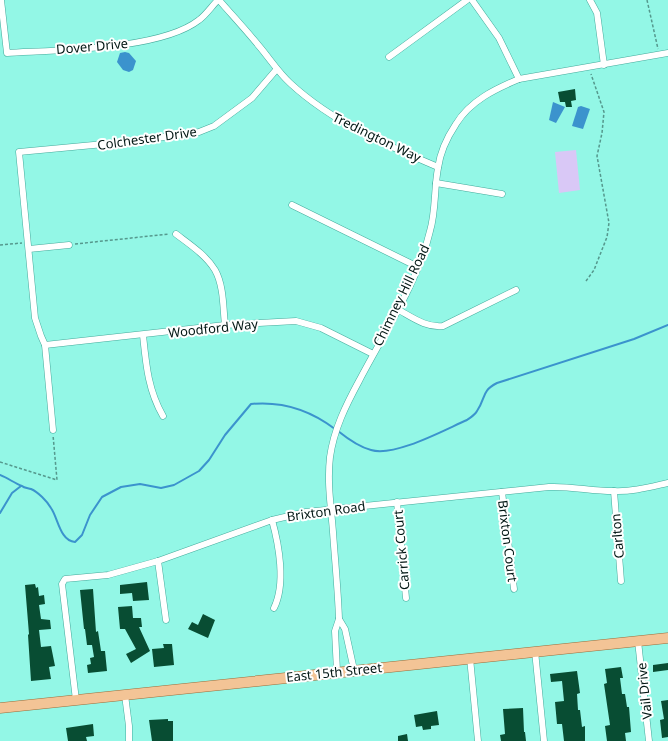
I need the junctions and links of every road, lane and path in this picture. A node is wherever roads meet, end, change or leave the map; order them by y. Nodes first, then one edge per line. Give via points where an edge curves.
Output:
1 (2, 0) edge
2 (218, 0) edge
3 (467, 0) edge
4 (472, 0) edge
5 (590, 0) edge
6 (647, 0) edge
7 (668, 54) edge
8 (659, 55) junction
9 (389, 56) dead end
10 (604, 65) junction
11 (589, 68) junction
12 (276, 70) junction
13 (519, 80) junction
14 (438, 167) junction
15 (436, 183) junction
16 (502, 194) dead end
17 (292, 205) dead end
18 (176, 234) joint
19 (69, 244) joint
20 (0, 245) edge
21 (28, 246) junction
22 (418, 267) junction
23 (586, 281) dead end
24 (516, 290) dead end
25 (397, 309) junction
26 (226, 326) junction
27 (143, 335) junction
28 (46, 345) junction
29 (373, 354) junction
30 (163, 416) dead end
31 (53, 430) joint
32 (0, 462) edge
33 (668, 483) edge
34 (614, 491) junction
35 (502, 492) junction
36 (397, 502) junction
37 (329, 509) junction
38 (272, 520) junction
39 (158, 561) junction
40 (621, 580) dead end
41 (514, 589) dead end
42 (406, 598) dead end
43 (274, 608) dead end
44 (339, 619) junction
45 (166, 620) dead end
46 (668, 638) edge
47 (638, 641) junction
48 (534, 651) junction
49 (470, 658) junction
50 (354, 670) junction
51 (337, 672) junction
52 (125, 695) junction
53 (76, 700) junction
54 (0, 708) edge
55 (129, 741) edge
56 (478, 741) edge
57 (544, 741) edge
58 (649, 741) edge

1 - 2 street, Dover Drive via 7,53 100,47 156,39 199,20
2 - 12 street, Tredington Way via 260,46
3 - 9 street
4 - 13 street via 499,38
5 - 10 street via 597,13
6 - 8 path
7 - 8 street, Chimney Hill Road
8 - 10 street, Chimney Hill Road
10 - 11 street, Chimney Hill Road
11 - 13 street, Chimney Hill Road
11 - 23 path via 604,112 597,156 609,223 607,237 594,270
12 - 14 street, Tredington Way via 304,96 347,125
12 - 21 street, Colchester Drive via 252,98 214,126 199,132 136,141 18,152
13 - 14 street, Chimney Hill Road via 483,96 465,112 448,138
14 - 15 street, Chimney Hill Road
15 - 16 street
15 - 22 street, Chimney Hill Road via 431,230
17 - 22 street
18 - 19 path
18 - 26 street via 215,270 221,289
19 - 21 street
20 - 21 path
21 - 28 street via 35,318
22 - 25 street, Chimney Hill Road
24 - 25 street via 443,326 434,327
25 - 29 street, Chimney Hill Road
26 - 27 street, Woodford Way
26 - 29 street, Woodford Way via 296,321 322,328
27 - 28 street, Woodford Way
27 - 30 street via 151,393
28 - 31 street
29 - 37 street, Chimney Hill Road via 340,416 333,440
31 - 32 path via 57,480
33 - 34 street, Brixton Road
34 - 35 street, Brixton Road via 567,486
34 - 40 street, Carlton
35 - 36 street, Brixton Road
35 - 41 street, Brixton Court
36 - 37 street, Brixton Road
36 - 42 street, Carrick Court
37 - 38 street, Brixton Road
37 - 44 street, Chimney Hill Road via 333,530
38 - 39 street, Brixton Road
38 - 43 street via 277,536 281,584
39 - 45 street
39 - 53 street, Brixton Road via 108,575 65,579 62,584
44 - 50 street via 345,629
44 - 51 street via 335,631
46 - 47 main road, East 15th Street
47 - 48 main road, East 15th Street
47 - 58 street, Vail Drive
48 - 49 main road, East 15th Street
48 - 57 street
49 - 50 main road, East 15th Street
49 - 56 street
50 - 51 main road, East 15th Street
51 - 52 main road, East 15th Street
52 - 53 main road, East 15th Street
52 - 55 street
53 - 54 main road, East 15th Street

